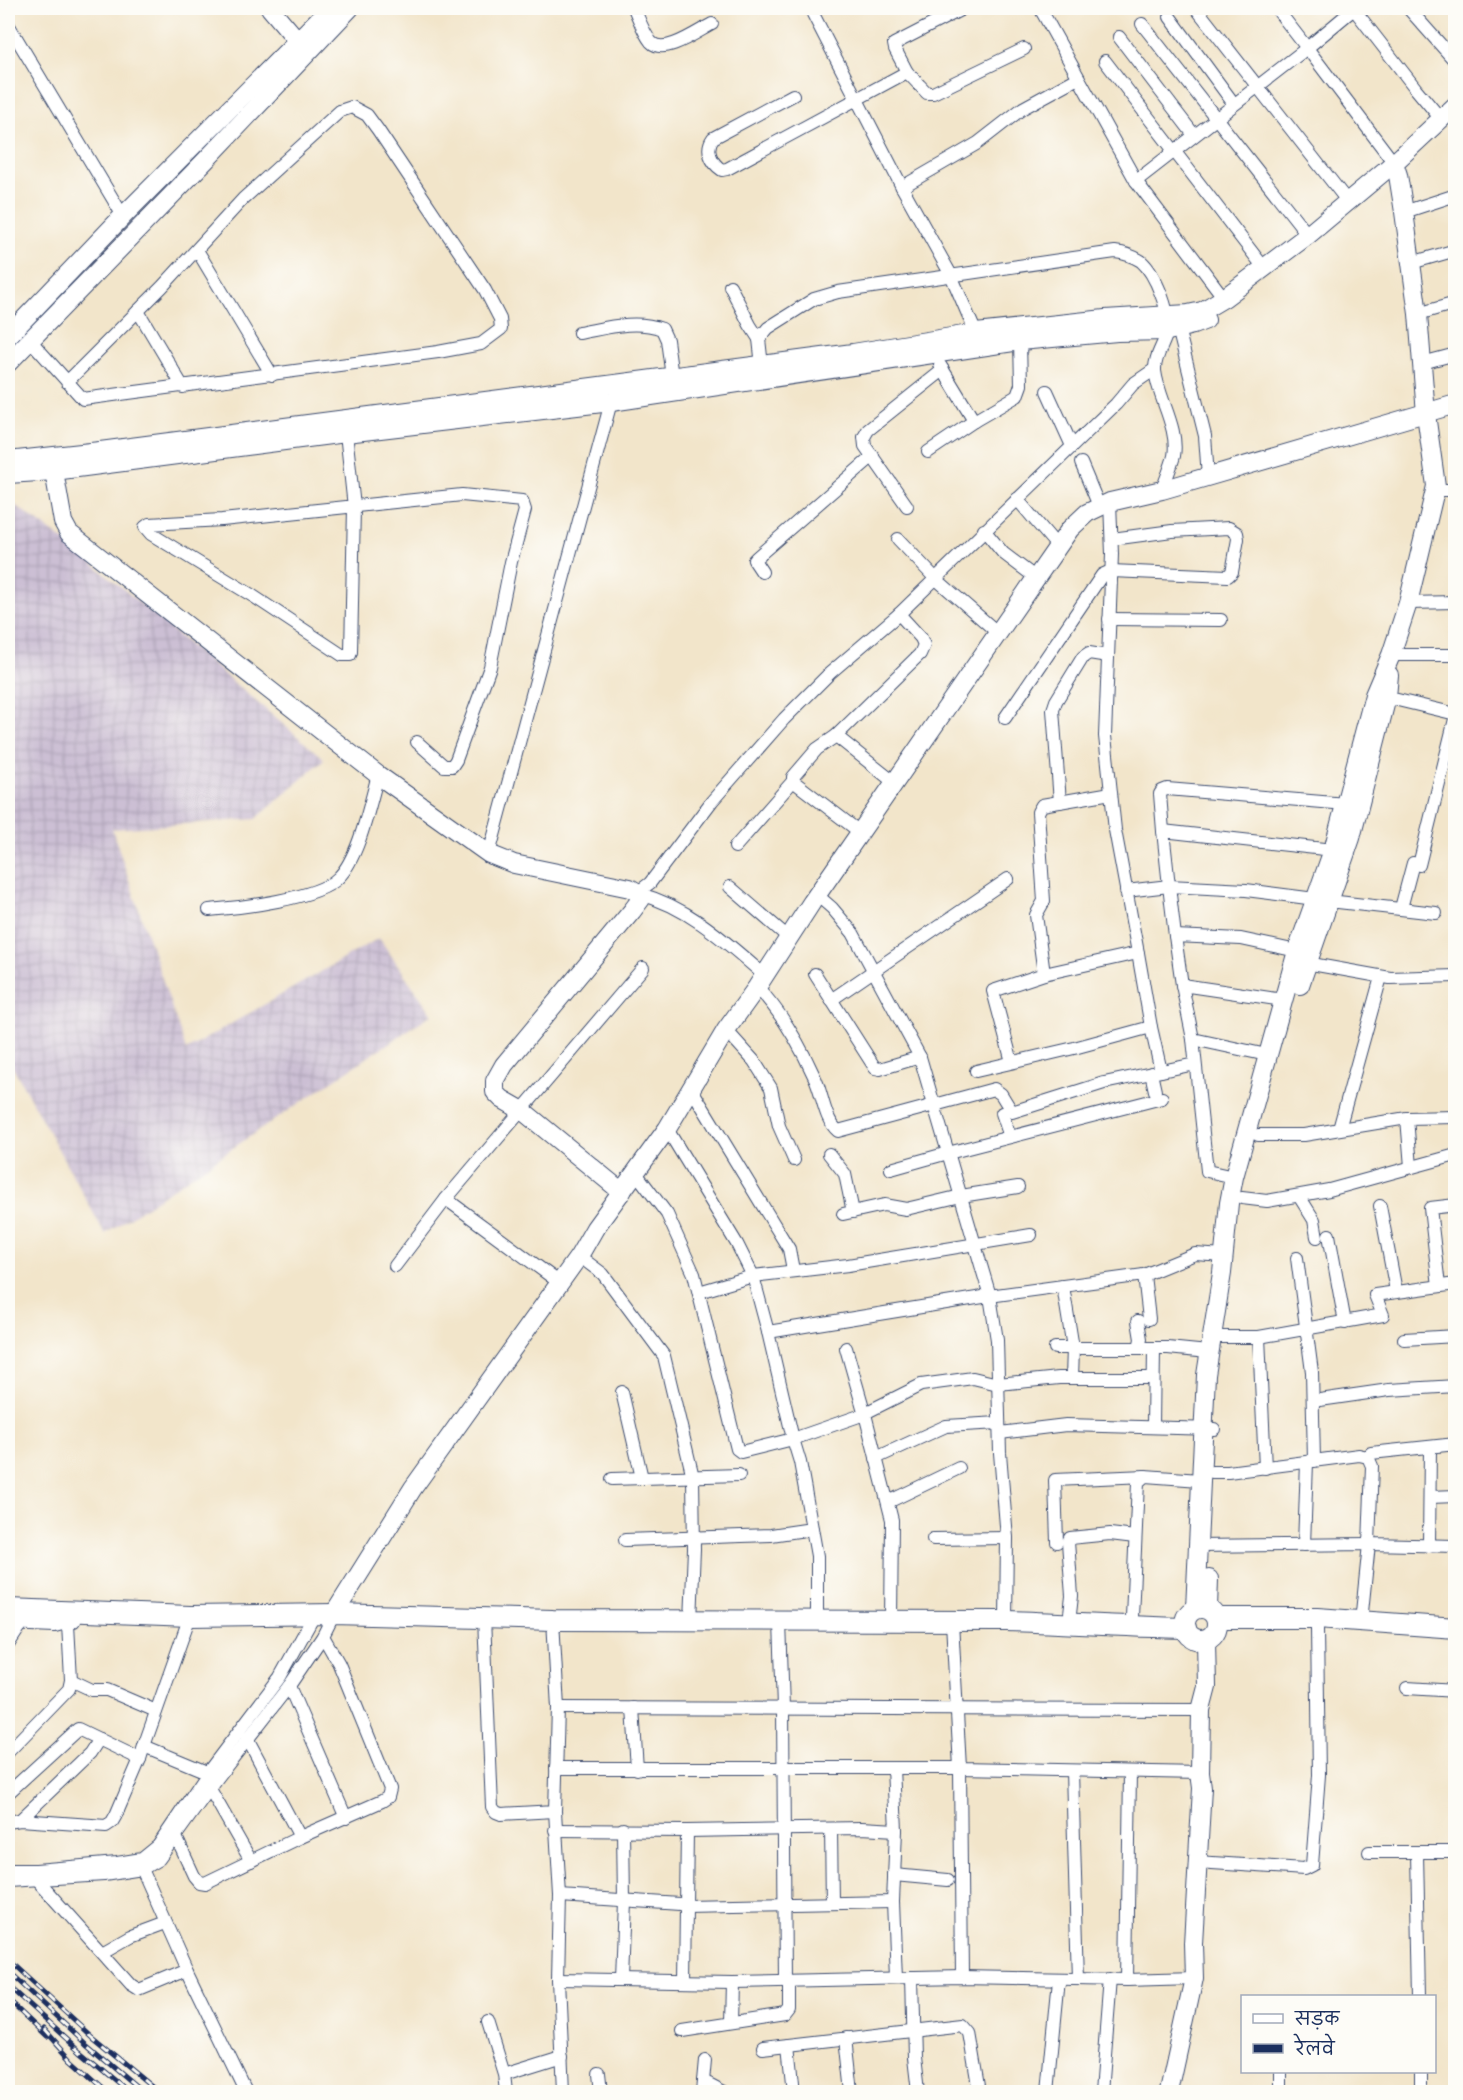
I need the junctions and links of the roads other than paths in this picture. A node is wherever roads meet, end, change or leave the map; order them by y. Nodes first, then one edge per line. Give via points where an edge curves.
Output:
1 (270, 8) edge
2 (330, 8) edge
3 (350, 8) edge
4 (634, 8) edge
5 (810, 8) edge
6 (964, 8) edge
7 (1040, 8) edge
8 (1196, 8) edge
9 (1276, 8) edge
10 (1408, 8) edge
11 (1170, 17) dead end
12 (8, 24) edge
13 (712, 24) dead end
14 (1142, 24) dead end
15 (1119, 37) dead end
16 (298, 41) junction
17 (1307, 48) junction
18 (1024, 49) dead end
19 (1105, 61) dead end
20 (1455, 62) edge
21 (907, 72) junction
22 (1078, 78) junction
23 (1256, 87) junction
24 (792, 95) dead end
25 (856, 98) junction
26 (1234, 104) junction
27 (1455, 105) edge
28 (1215, 119) junction
29 (1448, 120) edge
30 (1194, 135) junction
31 (1173, 152) junction
32 (1396, 169) junction
33 (1136, 181) junction
34 (902, 187) junction
35 (1455, 195) edge
36 (1348, 202) junction
37 (1404, 212) junction
38 (123, 216) junction
39 (1308, 235) junction
40 (197, 250) junction
41 (1455, 250) edge
42 (1411, 263) junction
43 (1265, 269) junction
44 (951, 275) junction
45 (730, 286) dead end
46 (1224, 298) junction
47 (1455, 303) edge
48 (138, 311) junction
49 (1418, 314) junction
50 (1171, 325) junction
51 (579, 333) dead end
52 (8, 336) edge
53 (30, 339) junction
54 (759, 339) junction
55 (979, 340) junction
56 (1020, 341) junction
57 (932, 354) junction
58 (1455, 354) edge
59 (8, 363) edge
60 (1422, 363) junction
61 (762, 366) junction
62 (1155, 369) junction
63 (943, 370) junction
64 (272, 375) junction
65 (672, 377) junction
66 (67, 382) junction
67 (183, 387) junction
68 (1047, 391) dead end
69 (611, 402) junction
70 (1455, 404) edge
71 (1426, 414) junction
72 (974, 421) junction
73 (346, 433) junction
74 (1072, 446) junction
75 (928, 452) dead end
76 (873, 456) junction
77 (8, 461) edge
78 (1081, 463) dead end
79 (54, 471) junction
80 (8, 474) edge
81 (1208, 477) junction
82 (1162, 490) junction
83 (1435, 490) junction
84 (1455, 490) edge
85 (1017, 499) junction
86 (1105, 504) junction
87 (907, 506) dead end
88 (354, 507) junction
89 (984, 530) junction
90 (898, 539) dead end
91 (1112, 539) junction
92 (1057, 546) junction
93 (1111, 571) junction
94 (762, 572) dead end
95 (935, 578) junction
96 (1035, 578) junction
97 (1455, 602) edge
98 (1408, 603) junction
99 (899, 614) junction
100 (1109, 620) junction
101 (1221, 620) dead end
102 (998, 633) junction
103 (1391, 655) junction
104 (1455, 655) edge
105 (1108, 656) junction
106 (1381, 696) junction
107 (1455, 715) edge
108 (1005, 718) dead end
109 (836, 736) junction
110 (417, 742) dead end
111 (378, 775) junction
112 (793, 781) junction
113 (895, 783) junction
114 (1111, 793) junction
115 (1060, 802) junction
116 (1346, 804) junction
117 (1163, 831) junction
118 (861, 833) junction
119 (735, 847) dead end
120 (1333, 850) junction
121 (489, 854) junction
122 (1008, 879) dead end
123 (1168, 886) junction
124 (730, 887) dead end
125 (1126, 891) junction
126 (639, 893) junction
127 (817, 896) junction
128 (1322, 900) junction
129 (1401, 908) junction
130 (209, 910) dead end
131 (1436, 913) dead end
132 (1175, 936) junction
133 (789, 938) junction
134 (1138, 953) junction
135 (1302, 957) junction
136 (643, 968) dead end
137 (875, 971) junction
138 (815, 974) dead end
139 (1044, 974) junction
140 (1455, 976) edge
141 (1380, 977) junction
142 (761, 981) junction
143 (1182, 985) junction
144 (831, 1000) junction
145 (1282, 1000) junction
146 (1151, 1027) junction
147 (726, 1030) junction
148 (1193, 1039) junction
149 (1267, 1055) junction
150 (920, 1057) junction
151 (1012, 1062) junction
152 (1195, 1064) junction
153 (976, 1071) dead end
154 (1156, 1072) junction
155 (691, 1088) junction
156 (934, 1105) junction
157 (523, 1111) junction
158 (1002, 1113) dead end
159 (1455, 1117) edge
160 (1407, 1118) junction
161 (667, 1129) junction
162 (1339, 1129) junction
163 (1258, 1135) junction
164 (1010, 1137) junction
165 (948, 1153) junction
166 (829, 1154) dead end
167 (1455, 1155) edge
168 (794, 1160) dead end
169 (1411, 1167) junction
170 (891, 1169) dead end
171 (636, 1173) junction
172 (1234, 1177) junction
173 (1018, 1187) dead end
174 (622, 1192) junction
175 (961, 1196) junction
176 (1299, 1196) junction
177 (1242, 1198) junction
178 (446, 1199) junction
179 (1455, 1205) edge
180 (1380, 1206) dead end
181 (1031, 1235) dead end
182 (975, 1245) junction
183 (579, 1256) junction
184 (1224, 1256) junction
185 (1297, 1258) dead end
186 (395, 1266) dead end
187 (793, 1270) junction
188 (1144, 1275) junction
189 (753, 1276) junction
190 (560, 1283) junction
191 (1455, 1284) edge
192 (1063, 1286) junction
193 (1439, 1286) junction
194 (1396, 1291) junction
195 (699, 1292) junction
196 (990, 1296) junction
197 (1345, 1323) junction
198 (1306, 1330) junction
199 (768, 1332) junction
200 (1455, 1336) edge
201 (1220, 1337) junction
202 (1260, 1337) junction
203 (1404, 1339) dead end
204 (846, 1348) dead end
205 (1055, 1348) dead end
206 (1073, 1348) junction
207 (1139, 1348) junction
208 (1154, 1348) junction
209 (1208, 1352) junction
210 (1072, 1378) junction
211 (1153, 1378) junction
212 (998, 1384) junction
213 (1455, 1386) edge
214 (622, 1392) dead end
215 (1313, 1401) junction
216 (865, 1413) junction
217 (1153, 1427) junction
218 (999, 1428) junction
219 (1208, 1429) junction
220 (792, 1439) junction
221 (1455, 1444) edge
222 (1430, 1447) junction
223 (1368, 1457) junction
224 (876, 1458) junction
225 (1311, 1462) junction
226 (959, 1468) dead end
227 (1265, 1468) junction
228 (739, 1475) dead end
229 (1145, 1476) junction
230 (1206, 1476) junction
231 (642, 1478) junction
232 (693, 1478) junction
233 (612, 1479) dead end
234 (1455, 1496) edge
235 (1430, 1497) junction
236 (888, 1502) junction
237 (812, 1529) junction
238 (1135, 1537) junction
239 (694, 1538) junction
240 (1007, 1538) junction
241 (933, 1539) dead end
242 (625, 1540) dead end
243 (1058, 1542) dead end
244 (1369, 1544) junction
245 (1304, 1545) junction
246 (1203, 1546) junction
247 (1429, 1546) junction
248 (1455, 1546) edge
249 (8, 1609) edge
250 (325, 1614) junction
251 (190, 1616) junction
252 (62, 1617) junction
253 (1132, 1617) junction
254 (484, 1618) junction
255 (553, 1620) junction
256 (691, 1621) junction
257 (816, 1621) junction
258 (780, 1622) junction
259 (891, 1622) junction
260 (952, 1622) junction
261 (1006, 1622) junction
262 (1361, 1622) junction
263 (1069, 1623) junction
264 (1201, 1623) junction
265 (8, 1624) edge
266 (21, 1625) junction
267 (1317, 1628) junction
268 (1455, 1628) edge
269 (323, 1636) junction
270 (8, 1645) edge
271 (71, 1680) junction
272 (289, 1686) junction
273 (1407, 1689) dead end
274 (1455, 1691) edge
275 (558, 1708) junction
276 (633, 1708) junction
277 (783, 1708) junction
278 (956, 1709) junction
279 (1202, 1710) junction
280 (156, 1711) junction
281 (247, 1738) junction
282 (99, 1739) junction
283 (144, 1746) junction
284 (8, 1752) edge
285 (140, 1759) junction
286 (556, 1768) junction
287 (783, 1768) junction
288 (893, 1768) junction
289 (960, 1768) junction
290 (638, 1769) junction
291 (1072, 1771) junction
292 (1130, 1772) junction
293 (1200, 1773) junction
294 (213, 1774) junction
295 (210, 1789) junction
296 (8, 1793) edge
297 (555, 1811) junction
298 (346, 1818) junction
299 (14, 1821) edge
300 (623, 1829) junction
301 (831, 1829) junction
302 (555, 1830) junction
303 (784, 1830) junction
304 (896, 1830) junction
305 (687, 1831) junction
306 (176, 1837) junction
307 (300, 1837) junction
308 (1455, 1851) edge
309 (1369, 1852) dead end
310 (1417, 1853) junction
311 (251, 1861) junction
312 (1197, 1862) junction
313 (141, 1869) junction
314 (8, 1870) edge
315 (894, 1875) junction
316 (37, 1880) junction
317 (948, 1880) dead end
318 (8, 1881) edge
319 (560, 1896) junction
320 (624, 1901) junction
321 (893, 1902) junction
322 (784, 1904) junction
323 (832, 1904) junction
324 (685, 1906) junction
325 (165, 1923) junction
326 (102, 1952) junction
327 (187, 1970) junction
328 (962, 1977) junction
329 (896, 1978) junction
330 (912, 1978) junction
331 (1194, 1978) junction
332 (558, 1979) junction
333 (1059, 1979) junction
334 (1078, 1979) junction
335 (1110, 1979) junction
336 (621, 1980) junction
337 (1127, 1980) junction
338 (787, 1981) junction
339 (685, 1982) junction
340 (732, 1982) junction
341 (1420, 1995) edge
342 (488, 2022) dead end
343 (731, 2023) junction
344 (913, 2030) junction
345 (682, 2031) dead end
346 (846, 2038) junction
347 (789, 2045) junction
348 (763, 2048) dead end
349 (562, 2056) junction
350 (705, 2060) dead end
351 (1281, 2073) edge
352 (1421, 2073) edge
353 (504, 2074) junction
354 (599, 2074) dead end
355 (702, 2087) edge
356 (246, 2092) edge
357 (507, 2092) edge
358 (563, 2092) edge
359 (601, 2092) edge
360 (724, 2092) edge
361 (794, 2092) edge
362 (852, 2092) edge
363 (918, 2092) edge
364 (980, 2092) edge
365 (1048, 2092) edge
366 (1101, 2092) edge
367 (1169, 2092) edge
368 (1281, 2092) edge
369 (1421, 2092) edge

1 - 16 street
2 - 16 street
3 - 53 street
4 - 13 street via 658,47 673,44
5 - 25 street
6 - 21 street via 894,44
7 - 22 street
8 - 23 street
9 - 17 street
10 - 20 street
11 - 26 street
12 - 38 street
14 - 28 street
15 - 30 street
16 - 38 street
17 - 23 street
17 - 29 street via 1355,12 1416,90
17 - 32 street
18 - 21 street via 933,93 921,89
19 - 31 street
21 - 25 street
22 - 33 street
22 - 34 street via 1023,108 978,143
23 - 26 street
23 - 36 street
24 - 25 street via 713,138 709,152 718,168 727,169
25 - 34 street
26 - 28 street
27 - 29 street
28 - 30 street
28 - 39 street
29 - 32 street
30 - 31 street
31 - 33 street
31 - 43 street
32 - 36 street
32 - 37 street
32 - 50 street via 1273,276 1231,307 1193,325
33 - 46 street
34 - 44 street
35 - 37 street
36 - 39 street
37 - 42 street
38 - 52 street
39 - 43 street
40 - 48 street
40 - 64 street
40 - 64 street via 252,191 340,111 352,107 367,115 378,130 485,290 500,319 501,330 481,344
41 - 42 street
42 - 49 street
43 - 46 street
44 - 50 street via 1124,253 1149,270
44 - 54 street via 814,299 768,328
44 - 55 street
45 - 54 street
46 - 50 street
47 - 49 street
48 - 66 street
48 - 67 street
49 - 60 street
50 - 55 street via 1106,319
50 - 56 street
50 - 62 street
50 - 81 street via 1205,436
51 - 65 street via 625,324 662,329
53 - 59 street
53 - 66 street
54 - 61 street
55 - 56 street
55 - 57 street
55 - 61 street
56 - 72 street via 1020,392
57 - 63 street
57 - 69 street
58 - 60 street
60 - 71 street
61 - 65 street
62 - 74 street via 1133,384
62 - 82 street via 1173,435 1174,455
63 - 72 street
63 - 76 street via 866,433 865,446
64 - 67 street
65 - 77 street
66 - 67 street via 83,399
68 - 74 street
69 - 73 street
69 - 121 street
70 - 71 street
71 - 81 street
71 - 83 street
72 - 75 street
73 - 79 street
73 - 88 street
74 - 85 street
76 - 87 street
76 - 94 street via 754,560
78 - 86 street
79 - 80 street
79 - 111 street via 63,522 69,533
81 - 82 street
82 - 86 street
83 - 84 street
83 - 98 street
85 - 89 street
85 - 92 street
86 - 91 street
86 - 92 street via 1078,521
88 - 88 street via 351,652 346,656 145,527
88 - 110 street via 462,495 519,500 524,504 490,667 453,766 444,766
89 - 95 street
89 - 96 street via 1003,553
90 - 95 street
91 - 93 street
91 - 93 street via 1230,528 1238,539 1228,576
92 - 96 street
93 - 100 street
93 - 108 street via 1095,583
95 - 99 street
95 - 102 street
96 - 102 street
97 - 98 street
98 - 103 street
99 - 109 street via 921,638 924,645 920,654
99 - 126 street via 784,719
100 - 101 street
100 - 105 street
102 - 113 street
103 - 104 street
103 - 106 street
105 - 114 street via 1105,736
105 - 115 street via 1089,653 1083,657 1053,710
106 - 107 street
106 - 116 street
106 - 128 street via 1351,838
107 - 129 street
109 - 112 street via 817,749 795,773
109 - 113 street
111 - 121 street
111 - 130 street via 350,862 338,878 313,891 256,906
112 - 118 street
112 - 119 street
113 - 118 street
114 - 115 street
114 - 125 street
115 - 139 street via 1042,805 1038,812 1044,901 1036,915
116 - 117 street via 1167,789 1160,794
116 - 120 street
117 - 120 street
117 - 123 street
118 - 127 street
120 - 128 street
121 - 126 street via 514,864
122 - 137 street
123 - 125 street
123 - 128 street via 1246,890
123 - 132 street
124 - 133 street
125 - 134 street
126 - 142 street via 700,922
126 - 157 street via 641,899 632,911 504,1065 495,1081 495,1092
127 - 133 street
127 - 137 street via 854,933
128 - 129 street
128 - 135 street
129 - 131 street
132 - 135 street via 1241,939
132 - 143 street
133 - 142 street
134 - 139 street
134 - 146 street
135 - 141 street
135 - 145 street
135 - 163 street
136 - 157 street
137 - 144 street
137 - 150 street
138 - 144 street
139 - 151 street via 993,991
140 - 141 street
141 - 162 street
142 - 147 street
142 - 156 street via 795,1037 816,1079 831,1125 838,1131
143 - 145 street
143 - 148 street
144 - 150 street via 875,1068
145 - 149 street
146 - 151 street
146 - 154 street
147 - 155 street
147 - 168 street via 754,1061 771,1088 779,1126
148 - 149 street
148 - 152 street
149 - 172 street
150 - 156 street
151 - 153 street
152 - 154 street
152 - 172 street via 1207,1171
154 - 156 street via 1104,1083 1012,1112 994,1089
154 - 164 street via 1159,1095
155 - 161 street
155 - 187 street via 789,1249
156 - 165 street
157 - 174 street
157 - 178 street
158 - 164 street
159 - 160 street
160 - 162 street
160 - 169 street
161 - 171 street
161 - 189 street
162 - 163 street via 1304,1135
163 - 177 street
164 - 165 street
165 - 170 street
165 - 175 street
166 - 175 street via 845,1174 848,1213 884,1204 906,1209
167 - 169 street
169 - 176 street
171 - 174 street
171 - 195 street via 667,1214
172 - 184 street
173 - 175 street
174 - 183 street
175 - 182 street
176 - 177 street via 1267,1201
176 - 197 street via 1323,1236
177 - 201 street
178 - 186 street
178 - 190 street
179 - 193 street via 1430,1208
180 - 194 street
181 - 182 street
182 - 187 street
182 - 196 street
183 - 190 street
183 - 232 street via 603,1274 664,1356
184 - 188 street via 1195,1254
184 - 209 street
185 - 198 street
187 - 189 street
188 - 192 street
188 - 207 street via 1144,1320
189 - 195 street
189 - 199 street
190 - 250 street
191 - 193 street
192 - 196 street
192 - 206 street
193 - 194 street
194 - 197 street via 1376,1295 1383,1316
195 - 220 street via 737,1449 745,1452
196 - 199 street
196 - 212 street
197 - 198 street
198 - 202 street
198 - 215 street
199 - 220 street
200 - 203 street
201 - 202 street
201 - 219 street
202 - 227 street
204 - 216 street
205 - 206 street
206 - 207 street
206 - 210 street
207 - 208 street
208 - 209 street
208 - 211 street
209 - 219 street
210 - 211 street
210 - 212 street
211 - 217 street
212 - 216 street via 973,1378 921,1385
212 - 218 street
213 - 215 street
214 - 231 street
215 - 225 street
216 - 220 street
216 - 224 street
217 - 218 street
217 - 219 street
218 - 224 street via 946,1426
218 - 240 street
219 - 230 street
220 - 237 street
221 - 222 street
222 - 223 street via 1371,1453
222 - 235 street
223 - 225 street
223 - 244 street via 1372,1466
224 - 236 street
225 - 227 street
225 - 245 street
226 - 236 street
227 - 230 street
228 - 232 street
229 - 230 street
229 - 238 street via 1138,1482
229 - 243 street via 1055,1480
230 - 246 street
231 - 232 street
231 - 233 street
232 - 239 street
234 - 235 street
235 - 247 street
236 - 259 street via 892,1520
237 - 239 street
237 - 257 street via 817,1557
238 - 253 street
238 - 263 street via 1110,1533 1070,1538
239 - 242 street
239 - 256 street
240 - 241 street
240 - 261 street
244 - 245 street
244 - 247 street
244 - 262 street
245 - 246 street
246 - 264 street
247 - 248 street
249 - 252 main road
250 - 251 main road
250 - 254 main road
250 - 269 street
250 - 294 street
251 - 252 main road via 86,1611
251 - 280 street
252 - 266 street via 55,1626
252 - 271 street
253 - 263 main road
253 - 264 main road
254 - 255 main road
254 - 297 street via 492,1807 501,1814
255 - 256 main road
255 - 275 street
256 - 258 main road
257 - 258 main road
257 - 259 main road
258 - 277 street
259 - 260 main road
260 - 261 main road
260 - 278 street
261 - 263 main road
262 - 264 main road via 1317,1618
262 - 267 main road
262 - 268 main road
263 - 264 main road
264 - 267 main road
264 - 279 street via 1207,1687
265 - 266 street
266 - 270 street
267 - 312 street via 1319,1775 1312,1864 1304,1869
269 - 272 street
269 - 298 street via 339,1664 390,1790 386,1800
271 - 280 street
271 - 284 street via 65,1695
272 - 281 street
272 - 298 street
273 - 274 street
275 - 276 street
275 - 286 street
276 - 277 street
276 - 290 street
277 - 278 street
277 - 287 street
278 - 279 street
278 - 289 street
279 - 293 street
280 - 283 street
281 - 294 street
281 - 307 street
282 - 285 street
282 - 296 street via 78,1729
282 - 299 street via 90,1753
283 - 285 street
283 - 294 street
285 - 299 street via 116,1815 106,1826
286 - 290 street
286 - 297 street
287 - 288 street
287 - 290 street
287 - 303 street
288 - 289 street
288 - 304 street
289 - 291 street
289 - 328 street
291 - 292 street
291 - 334 street
292 - 293 street
292 - 337 street
293 - 312 street
294 - 295 street
294 - 314 street via 158,1846 142,1859
295 - 306 street
295 - 311 street
297 - 302 street
298 - 307 street
300 - 302 street
300 - 305 street
300 - 320 street
301 - 303 street
301 - 304 street
301 - 323 street
302 - 319 street
303 - 305 street
303 - 322 street
304 - 315 street
305 - 324 street
306 - 311 street via 199,1882 205,1883
306 - 313 street via 159,1858
307 - 311 street
308 - 310 street
309 - 310 street
310 - 341 street
312 - 331 street
313 - 316 street
313 - 325 street
315 - 317 street
315 - 321 street
316 - 318 street
316 - 326 street
319 - 320 street
319 - 332 street
320 - 324 street
320 - 336 street
321 - 323 street
321 - 329 street
322 - 323 street
322 - 324 street
322 - 338 street
324 - 339 street
325 - 326 street
325 - 327 street
326 - 327 street via 139,1990
327 - 356 street
328 - 330 street
328 - 333 street
329 - 330 street
329 - 338 street
330 - 344 street
331 - 337 street
331 - 367 street
332 - 336 street
332 - 349 street
333 - 334 street
333 - 365 street
334 - 335 street
335 - 337 street
335 - 366 street
336 - 339 street
338 - 340 street
338 - 343 street via 788,2013
339 - 340 street
340 - 343 street
342 - 353 street
343 - 345 street
344 - 346 street
344 - 363 street
344 - 364 street via 963,2025 967,2028
346 - 347 street
346 - 362 street
347 - 348 street
347 - 361 street
349 - 353 street
349 - 358 street
350 - 355 street
351 - 368 street
352 - 369 street
353 - 357 street
354 - 359 street
355 - 360 street

